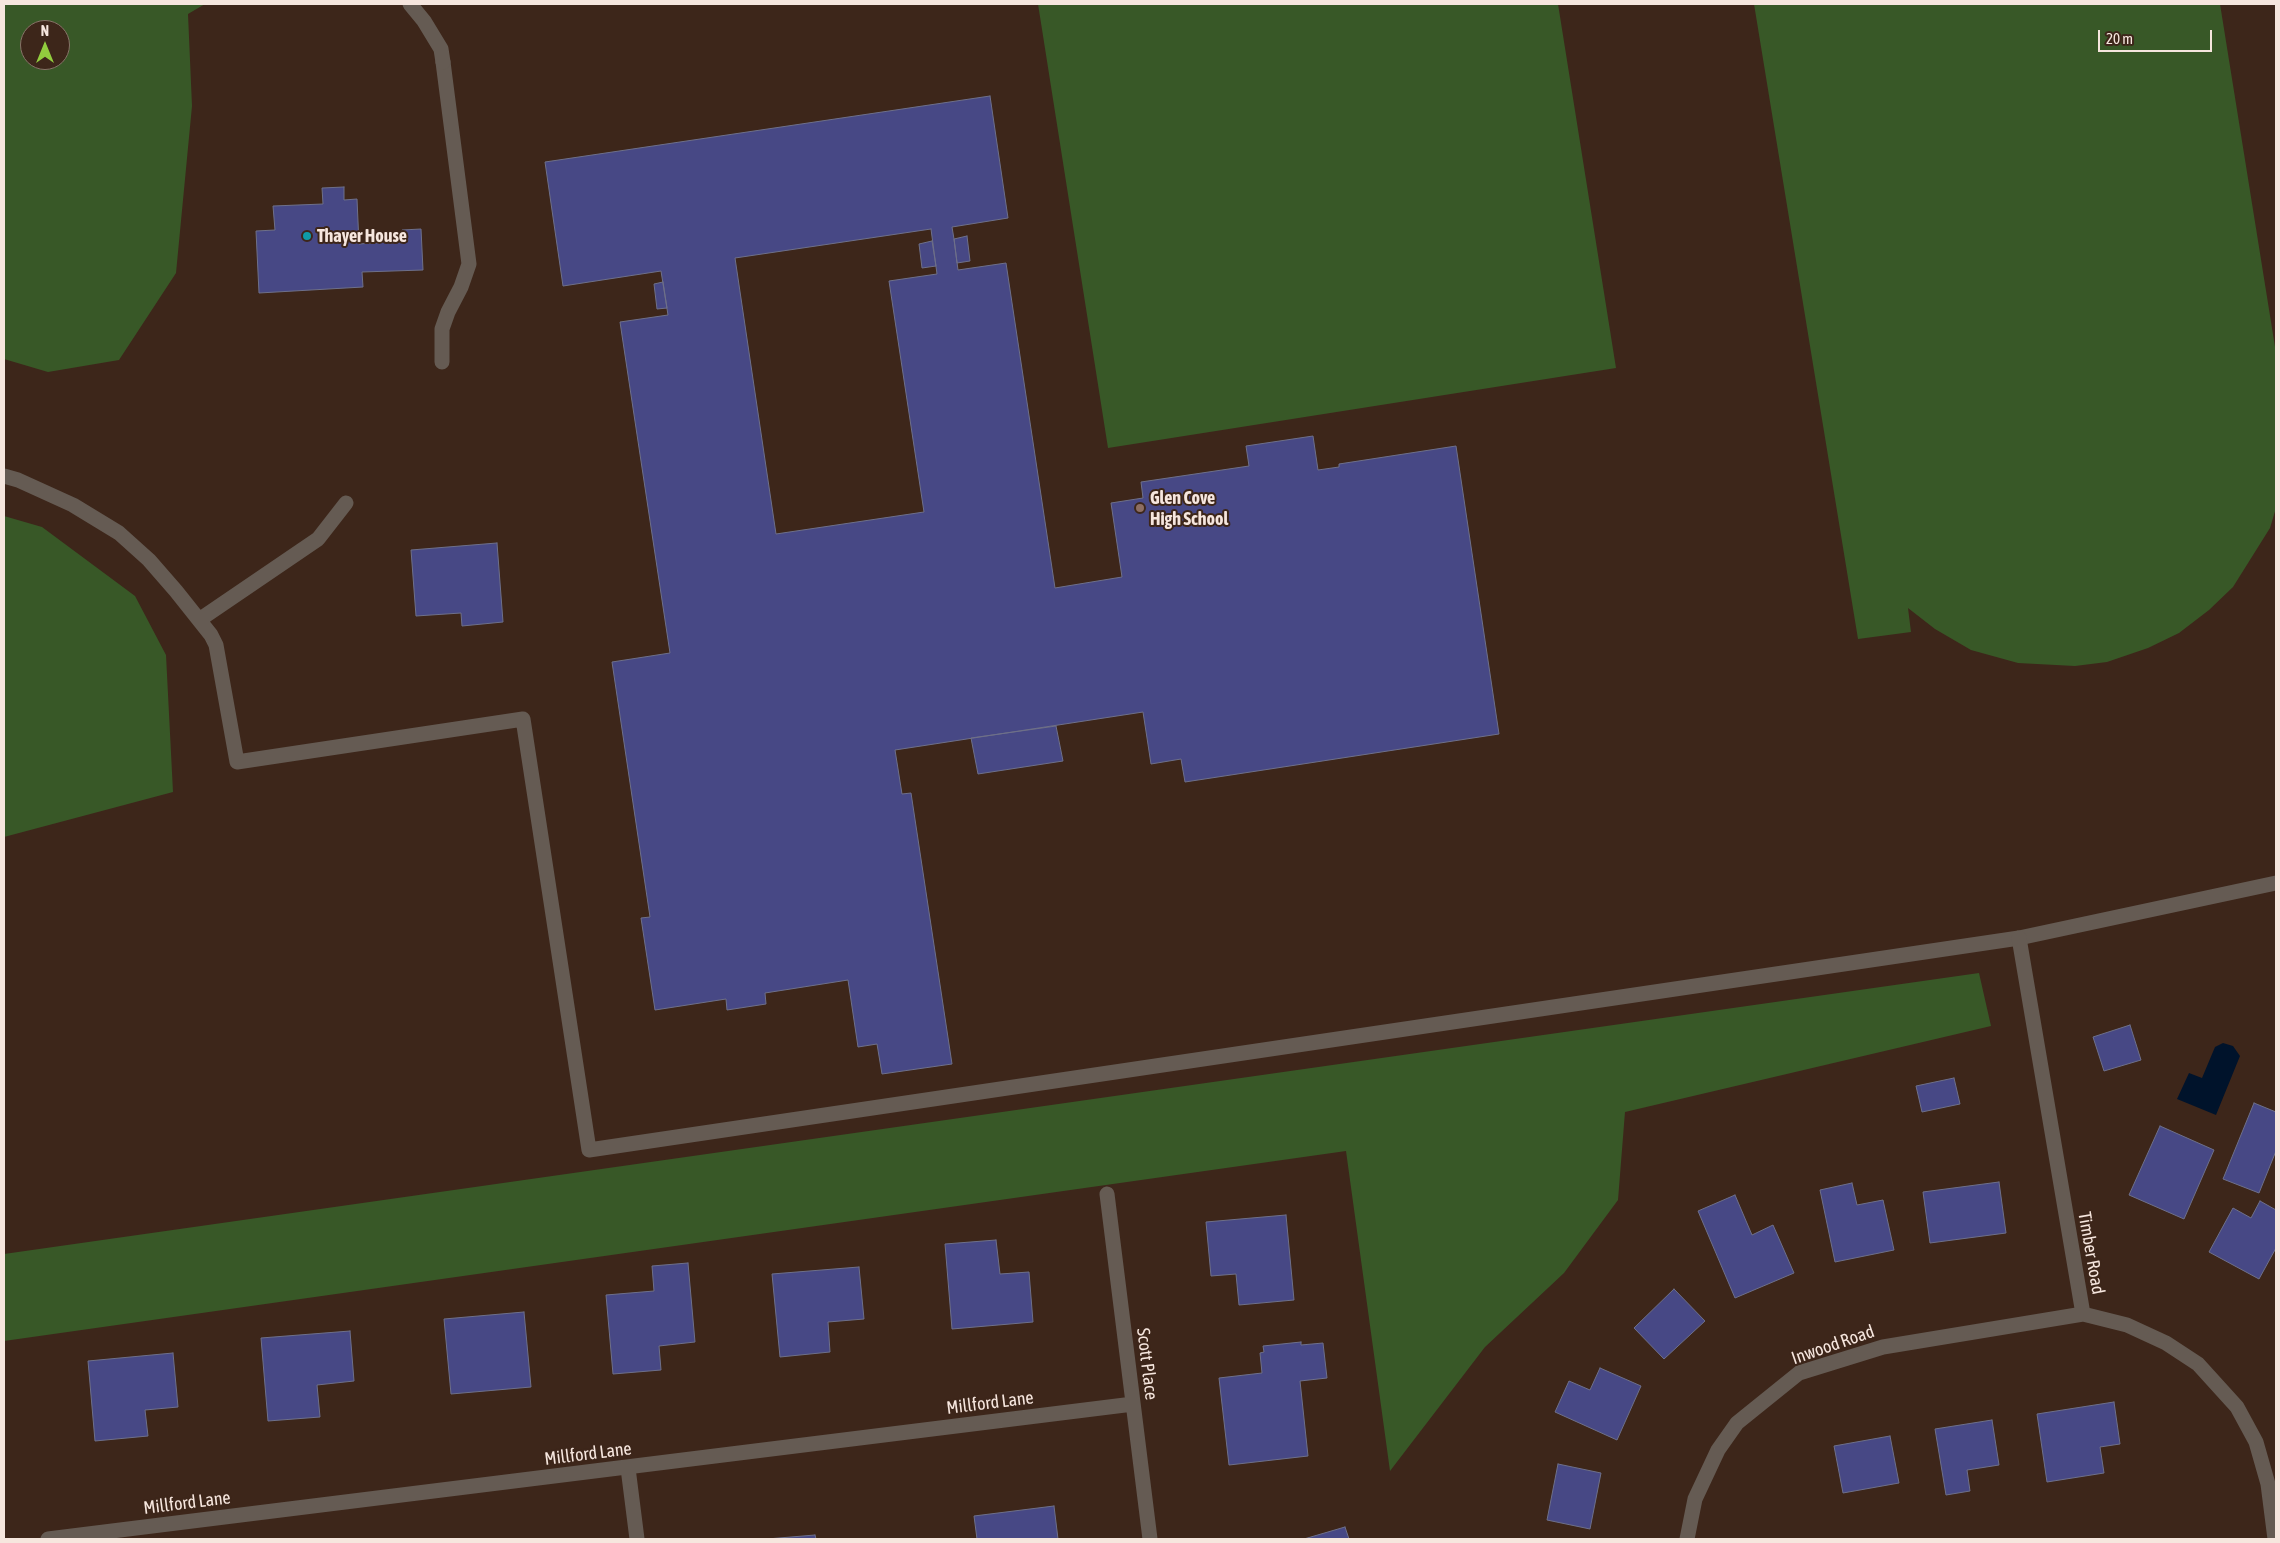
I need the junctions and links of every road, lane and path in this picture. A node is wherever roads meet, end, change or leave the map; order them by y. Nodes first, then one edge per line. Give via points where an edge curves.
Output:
1 (410, 4) edge
2 (442, 362) dead end
3 (4, 476) edge
4 (346, 503) dead end
5 (199, 620) junction
6 (2276, 883) edge
7 (2019, 938) junction
8 (1107, 1194) dead end
9 (2083, 1314) junction
10 (1133, 1404) junction
11 (628, 1468) junction
12 (48, 1539) edge
13 (637, 1539) edge
14 (1150, 1539) edge
15 (1687, 1539) edge
16 (2274, 1539) edge

1 - 2 street via 441,49 469,264 442,329
3 - 5 street via 73,505 119,533 149,560
4 - 5 street via 318,539
5 - 7 street via 216,645 237,762 523,719 589,1150
6 - 7 street
7 - 9 street, Timber Road
8 - 10 street, Scott Place
9 - 15 street, Inwood Road via 1883,1347 1799,1373 1737,1423 1718,1450 1695,1499
9 - 16 street, Timber Road via 2126,1325 2166,1343 2198,1364 2237,1407 2256,1442 2268,1484
10 - 11 street, Millford Lane
10 - 14 street, Scott Place
11 - 12 street, Millford Lane
11 - 13 street

